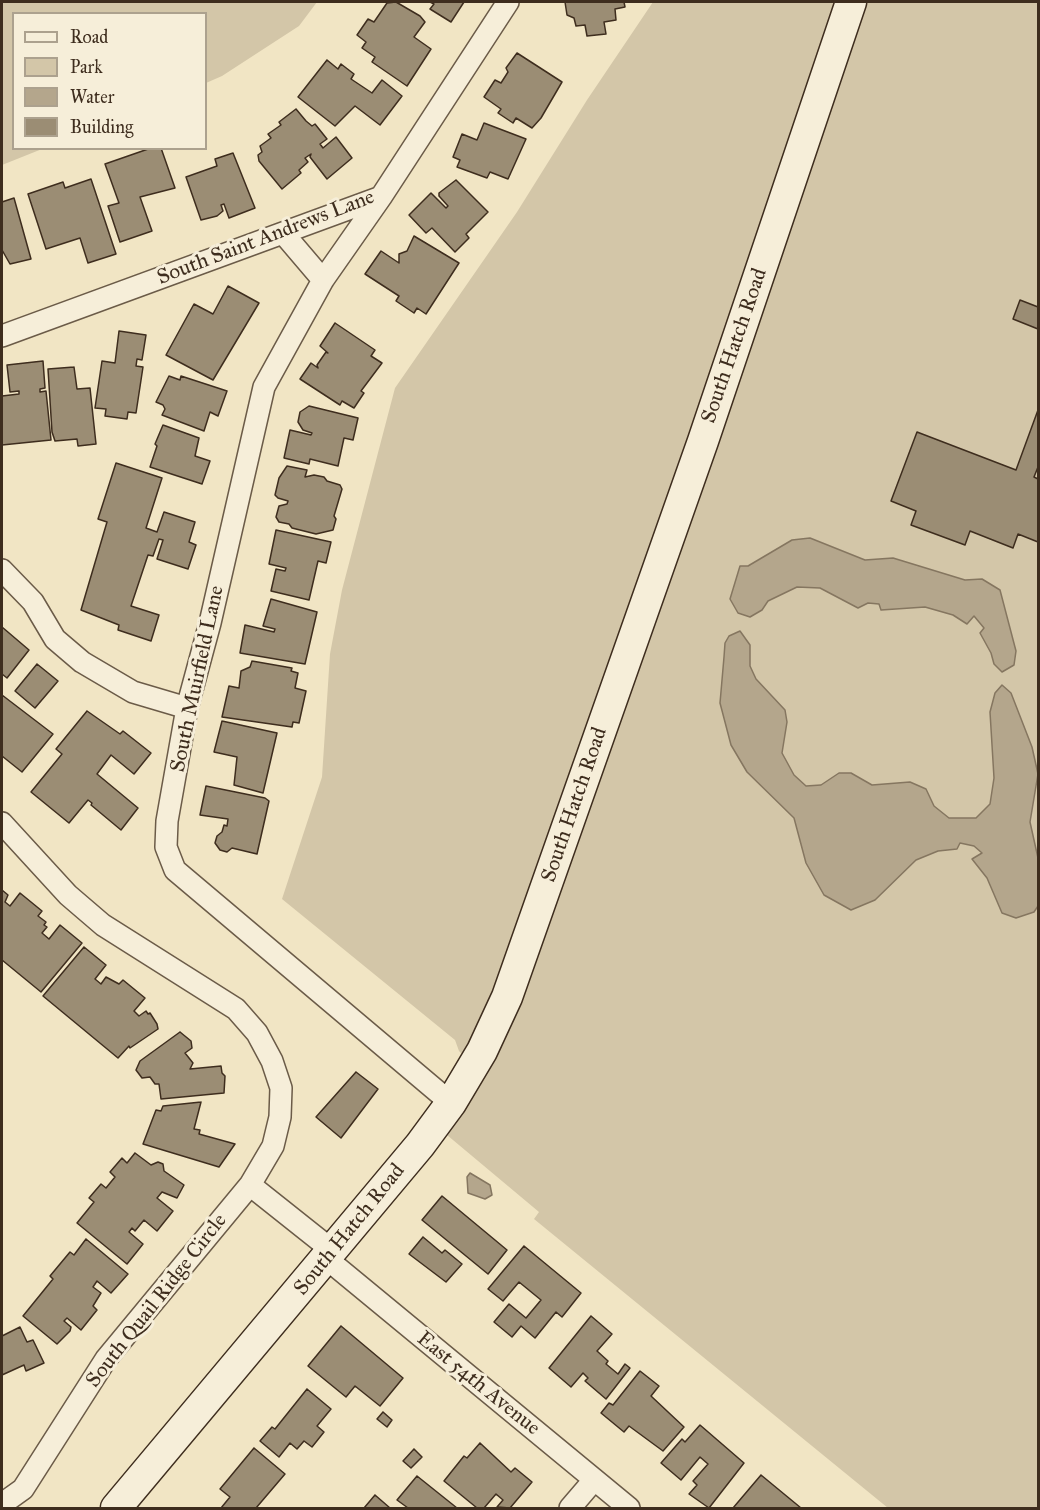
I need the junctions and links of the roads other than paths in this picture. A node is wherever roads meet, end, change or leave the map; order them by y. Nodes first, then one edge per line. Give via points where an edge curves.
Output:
1 (508, 2) edge
2 (851, 2) edge
3 (381, 197) junction
4 (283, 233) junction
5 (323, 280) junction
6 (2, 336) edge
7 (2, 570) edge
8 (187, 708) junction
9 (2, 824) edge
10 (451, 1103) junction
11 (250, 1185) junction
12 (330, 1255) junction
13 (594, 1480) junction
14 (2, 1504) edge
15 (116, 1509) edge
16 (570, 1509) edge
17 (629, 1509) edge

1 - 3 street, South Saint Andrews Lane
2 - 10 main road, South Hatch Road via 703,441 507,997 482,1051
3 - 4 street, South Saint Andrews Lane
3 - 5 street, South Muirfield Lane
4 - 5 street
4 - 6 street, South Saint Andrews Lane
5 - 8 street, South Muirfield Lane via 264,387
7 - 8 street via 33,602 55,639 82,662 134,692
8 - 10 street, South Muirfield Lane via 165,847 175,870
9 - 11 street, South Quail Ridge Circle via 68,895 103,925 236,1009 257,1033 281,1088 280,1117 273,1146
10 - 12 main road, South Hatch Road
11 - 12 street, East 54th Avenue
11 - 14 street, South Quail Ridge Circle via 106,1359 23,1489
12 - 13 street, East 54th Avenue
12 - 15 main road, South Hatch Road
13 - 16 street
13 - 17 street, East 54th Avenue

